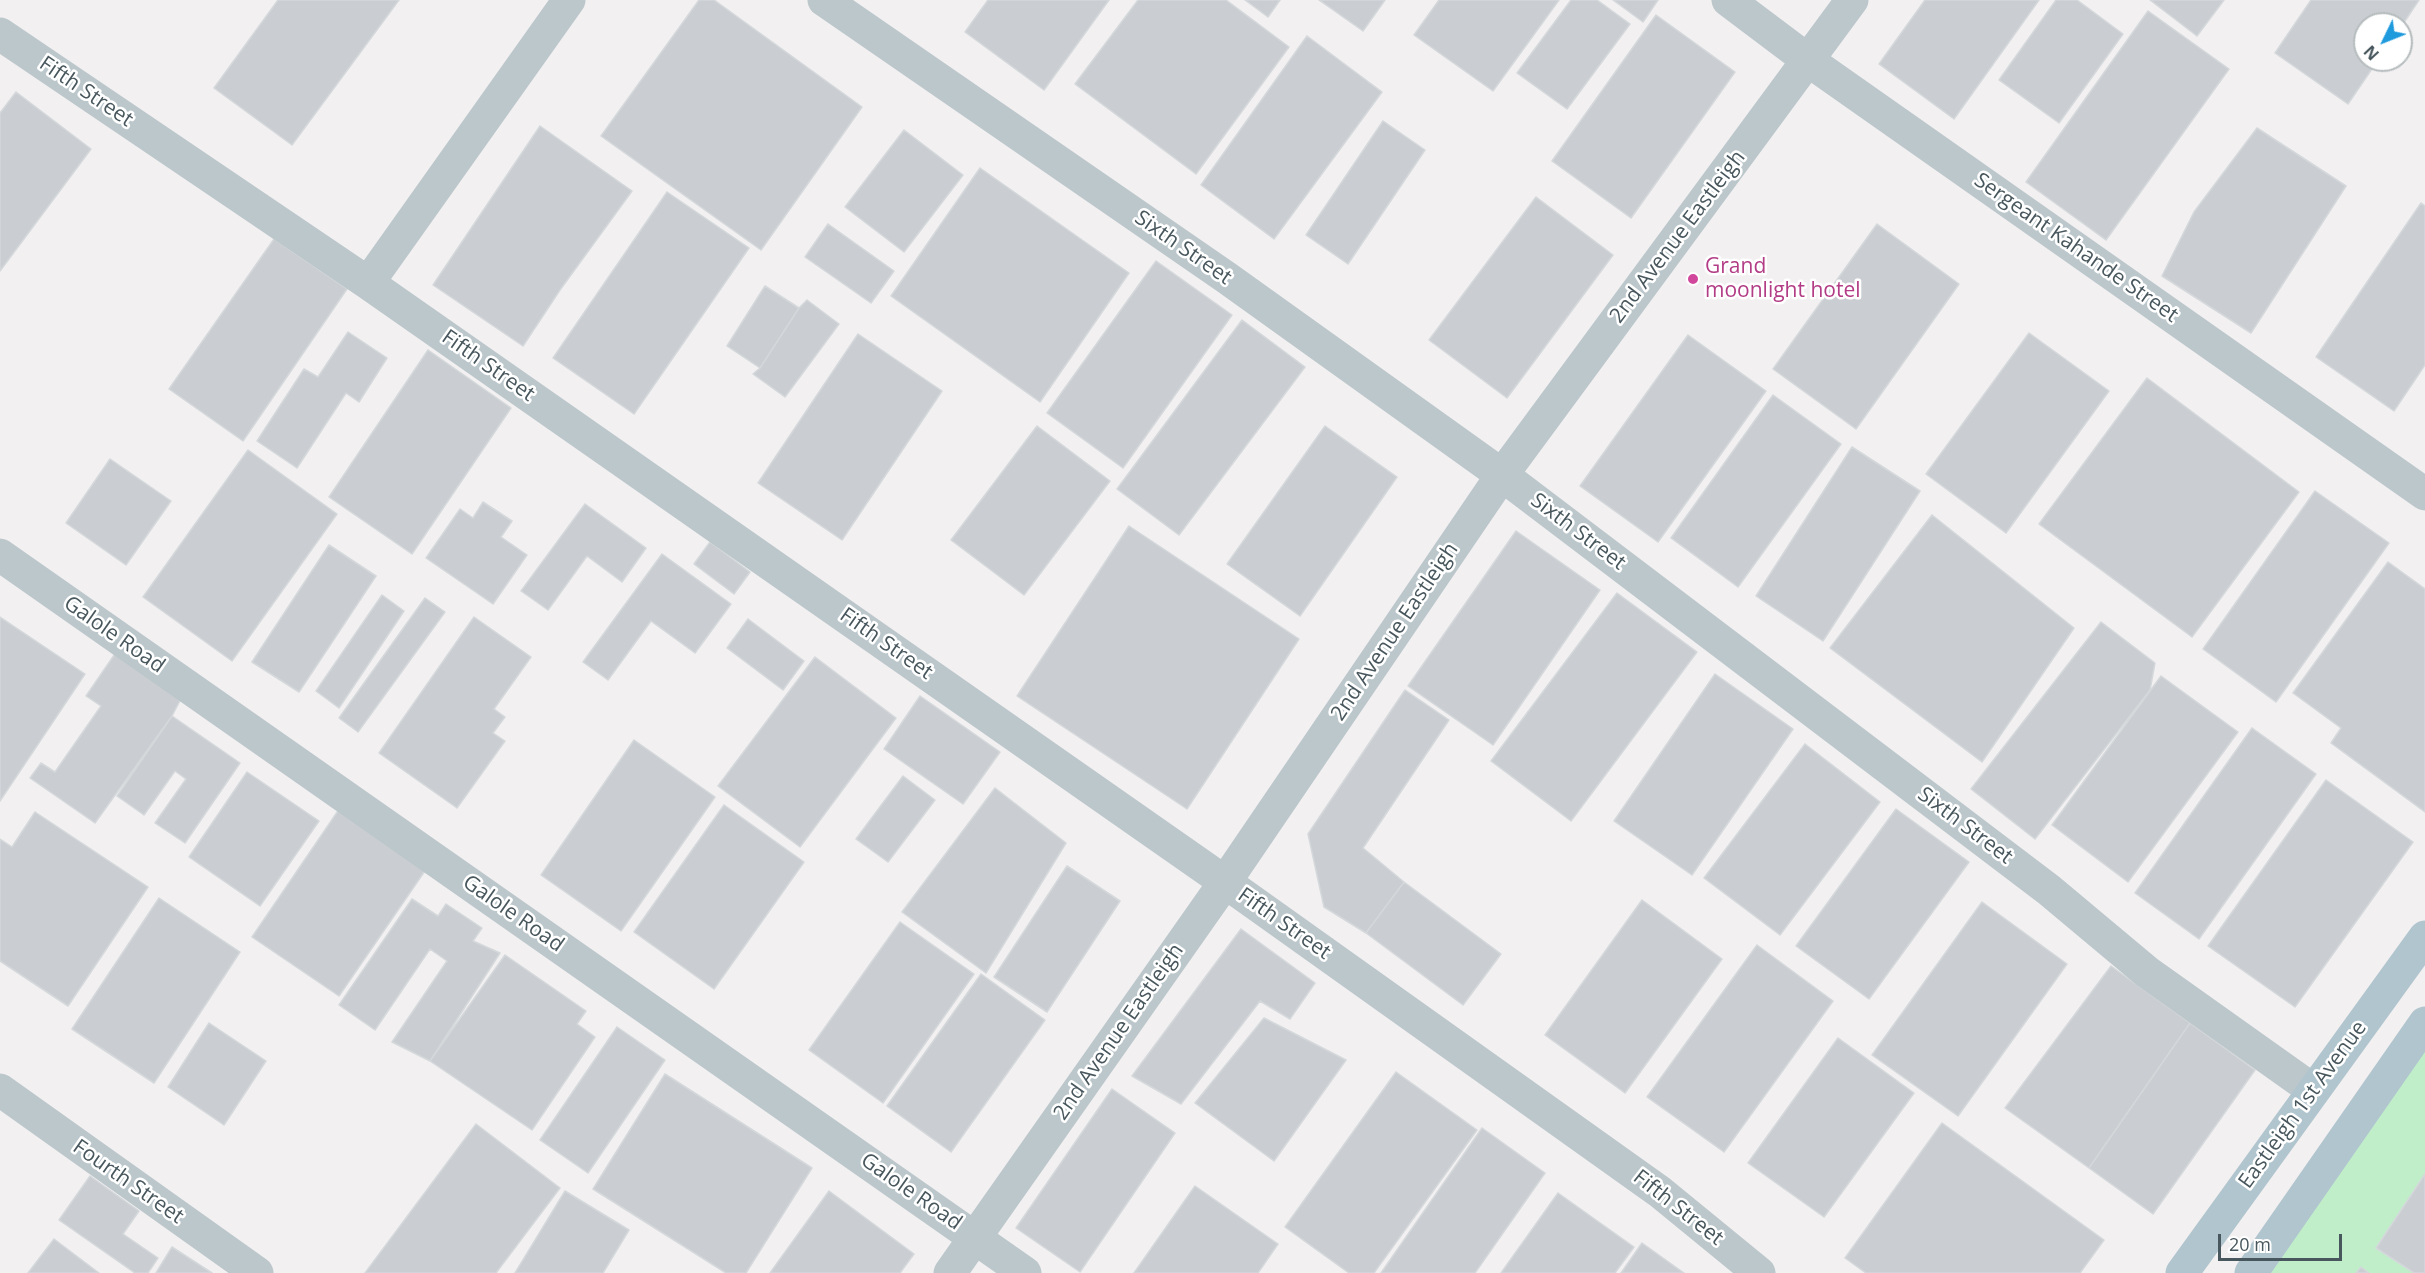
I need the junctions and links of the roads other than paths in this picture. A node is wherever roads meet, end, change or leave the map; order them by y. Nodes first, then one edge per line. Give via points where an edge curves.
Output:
1 (569, 0) edge
2 (824, 0) edge
3 (1728, 0) edge
4 (1852, 0) edge
5 (0, 34) edge
6 (1809, 61) junction
7 (368, 283) junction
8 (1502, 475) junction
9 (2425, 494) edge
10 (0, 555) edge
11 (1225, 882) junction
12 (2425, 937) edge
13 (2425, 1023) edge
14 (0, 1090) edge
15 (2313, 1090) junction
16 (976, 1237) junction
17 (257, 1273) edge
18 (950, 1273) edge
19 (1025, 1273) edge
20 (1759, 1273) edge
21 (2182, 1273) edge
22 (2251, 1273) edge

1 - 7 street
2 - 8 street, Sixth Street via 1227,278
3 - 6 street, Sergeant Kahande Street
4 - 6 street, 2nd Avenue Eastleigh
5 - 7 street, Fifth Street
6 - 8 street, 2nd Avenue Eastleigh
6 - 9 street, Sergeant Kahande Street
7 - 11 street, Fifth Street
8 - 11 street, 2nd Avenue Eastleigh
8 - 15 street, Sixth Street via 2039,883 2147,972
10 - 16 street, Galole Road
11 - 16 street, 2nd Avenue Eastleigh
11 - 20 street, Fifth Street via 1660,1192
12 - 15 main road, Eastleigh 1st Avenue
13 - 22 main road
14 - 17 street, Fourth Street
15 - 21 main road, Eastleigh 1st Avenue
16 - 18 street, 2nd Avenue Eastleigh
16 - 19 street, Galole Road

